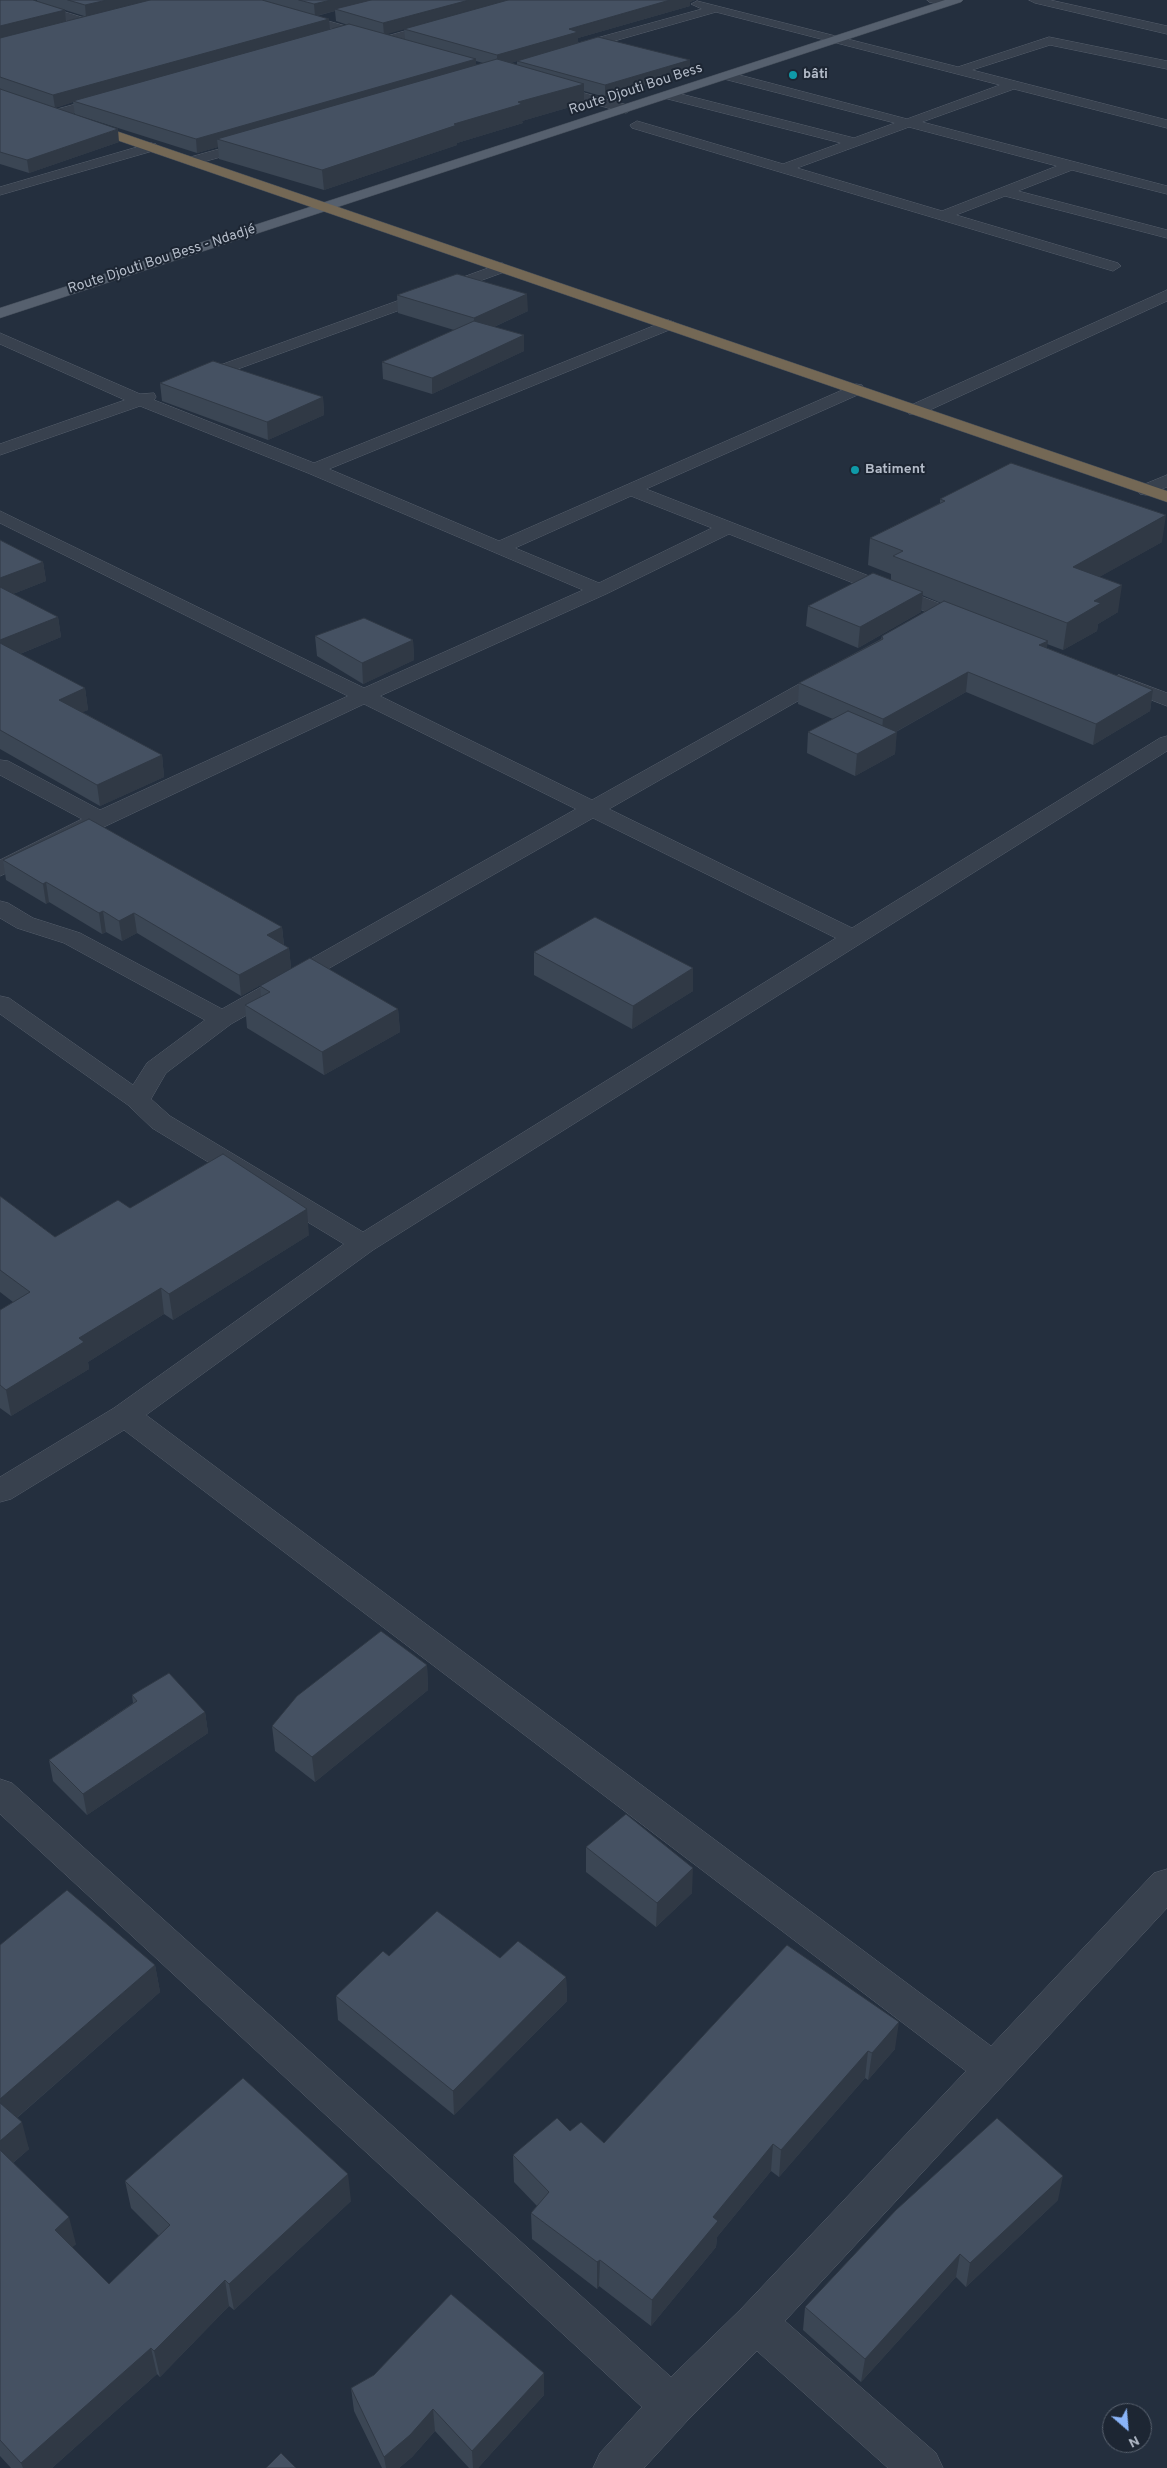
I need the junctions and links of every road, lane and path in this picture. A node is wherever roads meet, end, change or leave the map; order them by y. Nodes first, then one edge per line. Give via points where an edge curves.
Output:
1 (14, 0) edge
2 (240, 0) edge
3 (681, 0) edge
4 (933, 0) edge
5 (1035, 0) edge
6 (952, 2) edge
7 (715, 9) junction
8 (342, 14) edge
9 (315, 21) junction
10 (448, 23) edge
11 (67, 28) edge
12 (1167, 30) edge
13 (350, 31) junction
14 (321, 39) edge
15 (383, 40) junction
16 (836, 40) junction
17 (1151, 47) dead end
18 (411, 48) edge
19 (558, 54) edge
20 (1127, 56) junction
21 (1167, 65) edge
22 (961, 70) junction
23 (728, 76) junction
24 (532, 82) edge
25 (1016, 84) junction
26 (122, 95) edge
27 (668, 95) junction
28 (37, 108) edge
29 (626, 109) junction
30 (55, 114) junction
31 (908, 123) junction
32 (1167, 124) edge
33 (637, 125) dead end
34 (268, 139) edge
35 (854, 142) junction
36 (151, 147) junction
37 (192, 161) junction
38 (1069, 166) junction
39 (781, 169) junction
40 (1167, 190) edge
41 (0, 191) edge
42 (1007, 192) junction
43 (324, 207) junction
44 (942, 216) junction
45 (1167, 234) edge
46 (1113, 266) dead end
47 (502, 268) junction
48 (1167, 295) edge
49 (0, 313) edge
50 (668, 325) junction
51 (0, 338) edge
52 (177, 386) edge
53 (856, 389) junction
54 (159, 393) edge
55 (140, 400) junction
56 (915, 410) junction
57 (0, 450) edge
58 (314, 469) junction
59 (1167, 480) edge
60 (629, 489) junction
61 (1146, 490) junction
62 (1167, 498) edge
63 (0, 516) edge
64 (726, 528) junction
65 (499, 548) junction
66 (599, 590) junction
67 (941, 611) junction
68 (916, 625) edge
69 (986, 628) edge
70 (848, 664) edge
71 (1104, 675) edge
72 (364, 696) junction
73 (1167, 700) edge
74 (1167, 742) edge
75 (2, 770) edge
76 (594, 810) junction
77 (99, 819) junction
78 (0, 869) edge
79 (0, 908) edge
80 (851, 937) junction
81 (0, 1003) edge
82 (222, 1020) junction
83 (138, 1100) junction
84 (364, 1244) junction
85 (125, 1415) junction
86 (0, 1490) edge
87 (0, 1793) edge
88 (1167, 1884) edge
89 (994, 2070) junction
90 (756, 2323) junction
91 (672, 2406) junction
92 (615, 2468) edge
93 (921, 2468) edge

1 - 11 street via 91,22
2 - 9 street
3 - 7 street
4 - 6 street
5 - 12 street
6 - 16 main road, Route Djouti Bou Bess
7 - 16 street
7 - 19 street
8 - 9 street
9 - 13 street
10 - 15 street
13 - 14 street
13 - 15 street
15 - 18 street
16 - 22 street
16 - 23 main road, Route Djouti Bou Bess
17 - 20 street
20 - 21 street
20 - 22 street via 1048,41
22 - 25 street
23 - 27 main road, Route Djouti Bou Bess
23 - 31 street
24 - 29 street
25 - 31 street
25 - 32 street
26 - 30 street
27 - 29 main road, Route Djouti Bou Bess
27 - 35 street
28 - 30 highway
29 - 43 main road, Route Djouti Bou Bess
30 - 36 highway
31 - 35 street
31 - 38 street
33 - 39 street
34 - 37 street
35 - 39 street
36 - 37 highway
36 - 41 street
37 - 43 highway
38 - 40 street
38 - 42 street
39 - 44 street
42 - 44 street
42 - 45 street
43 - 47 highway
43 - 49 main road, Route Djouti Bou Bess - Ndadjé
44 - 46 street
47 - 50 highway
47 - 52 street
48 - 56 street
50 - 53 highway
50 - 58 street
51 - 55 street
53 - 56 highway
53 - 60 street
54 - 55 street
55 - 57 street
55 - 58 street
56 - 61 highway
58 - 65 street
59 - 61 street
60 - 64 street
60 - 65 street
61 - 62 highway
63 - 72 street
64 - 66 street
64 - 67 street
65 - 66 street
66 - 72 street
67 - 68 street
67 - 69 street
70 - 76 street
71 - 73 street
72 - 76 street
72 - 77 street
74 - 80 street
75 - 77 street
76 - 80 street
76 - 82 street
77 - 78 street
79 - 82 street via 25,923 72,938
80 - 84 street
81 - 83 street
82 - 83 street via 156,1068
83 - 84 street via 161,1122
84 - 85 street
85 - 86 street
85 - 89 street
87 - 91 street
88 - 89 street
89 - 90 street
90 - 91 street
90 - 93 street
91 - 92 street

